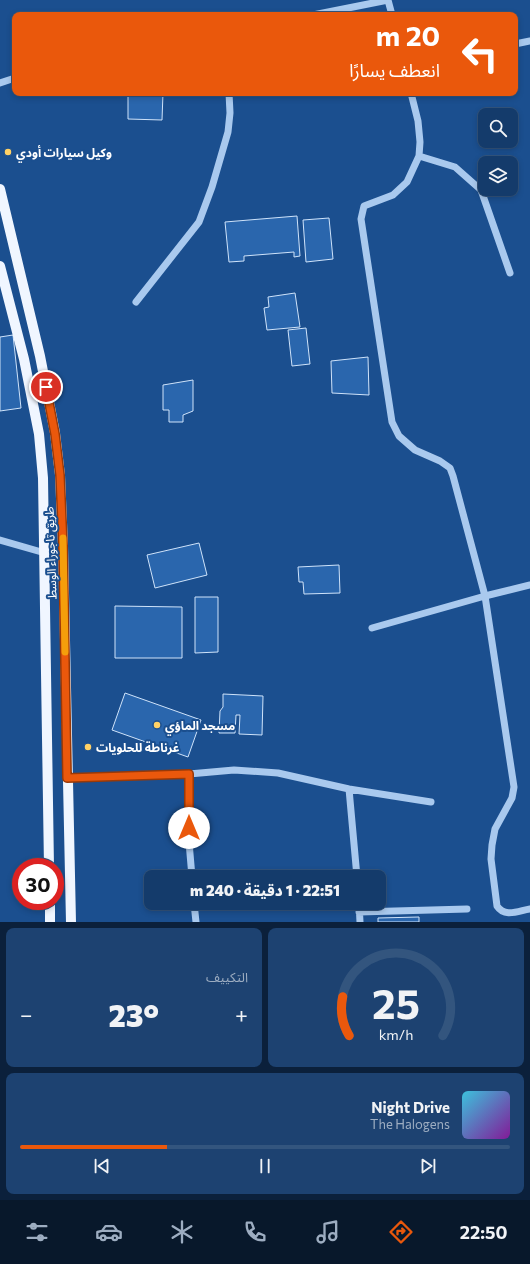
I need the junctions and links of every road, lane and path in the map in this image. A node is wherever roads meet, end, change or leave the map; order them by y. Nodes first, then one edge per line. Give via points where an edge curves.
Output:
1 (388, 0) edge
2 (328, 12) edge
3 (391, 12) edge
4 (530, 41) edge
5 (518, 43) edge
6 (12, 79) edge
7 (0, 83) edge
8 (229, 96) edge
9 (412, 96) edge
10 (419, 156) junction
11 (0, 189) edge
12 (0, 266) edge
13 (510, 273) dead end
14 (136, 302) dead end
15 (0, 540) edge
16 (45, 553) junction
17 (530, 585) edge
18 (485, 596) junction
19 (64, 626) junction
20 (46, 627) junction
21 (372, 628) dead end
22 (189, 774) junction
23 (67, 778) junction
24 (349, 789) junction
25 (431, 802) dead end
26 (50, 858) edge
27 (191, 870) edge
28 (356, 870) edge
29 (467, 909) dead end
30 (530, 909) edge
31 (50, 910) edge
32 (195, 910) edge
33 (359, 912) joint
34 (50, 922) edge
35 (70, 922) edge
36 (196, 922) edge
37 (360, 922) edge

1 - 2 street
1 - 3 street
4 - 5 street
6 - 7 street
8 - 14 street via 228,132 199,222
9 - 10 street via 418,121
10 - 13 street via 455,167 481,190
10 - 18 street via 407,182 393,196 364,206 362,219 367,258 392,422 399,436 415,450 450,468
11 - 19 main road, طريق تاجوراء الوسط via 40,356 55,434 60,475
12 - 16 main road, طريق تاجوراء الوسط via 24,359 39,434
15 - 16 street
16 - 20 main road, طريق تاجوراء الوسط
17 - 18 street
18 - 21 street
18 - 30 street via 514,787 512,798 496,829 492,845 497,906 505,913
19 - 20 main road
19 - 23 main road, طريق تاجوراء الوسط
20 - 26 main road, طريق تاجوراء الوسط
22 - 23 street
22 - 24 street via 234,770 278,774
22 - 27 street
23 - 35 main road, طريق تاجوراء الوسط
24 - 25 street
24 - 28 street
29 - 33 street
31 - 34 main road
32 - 36 street
33 - 37 street

